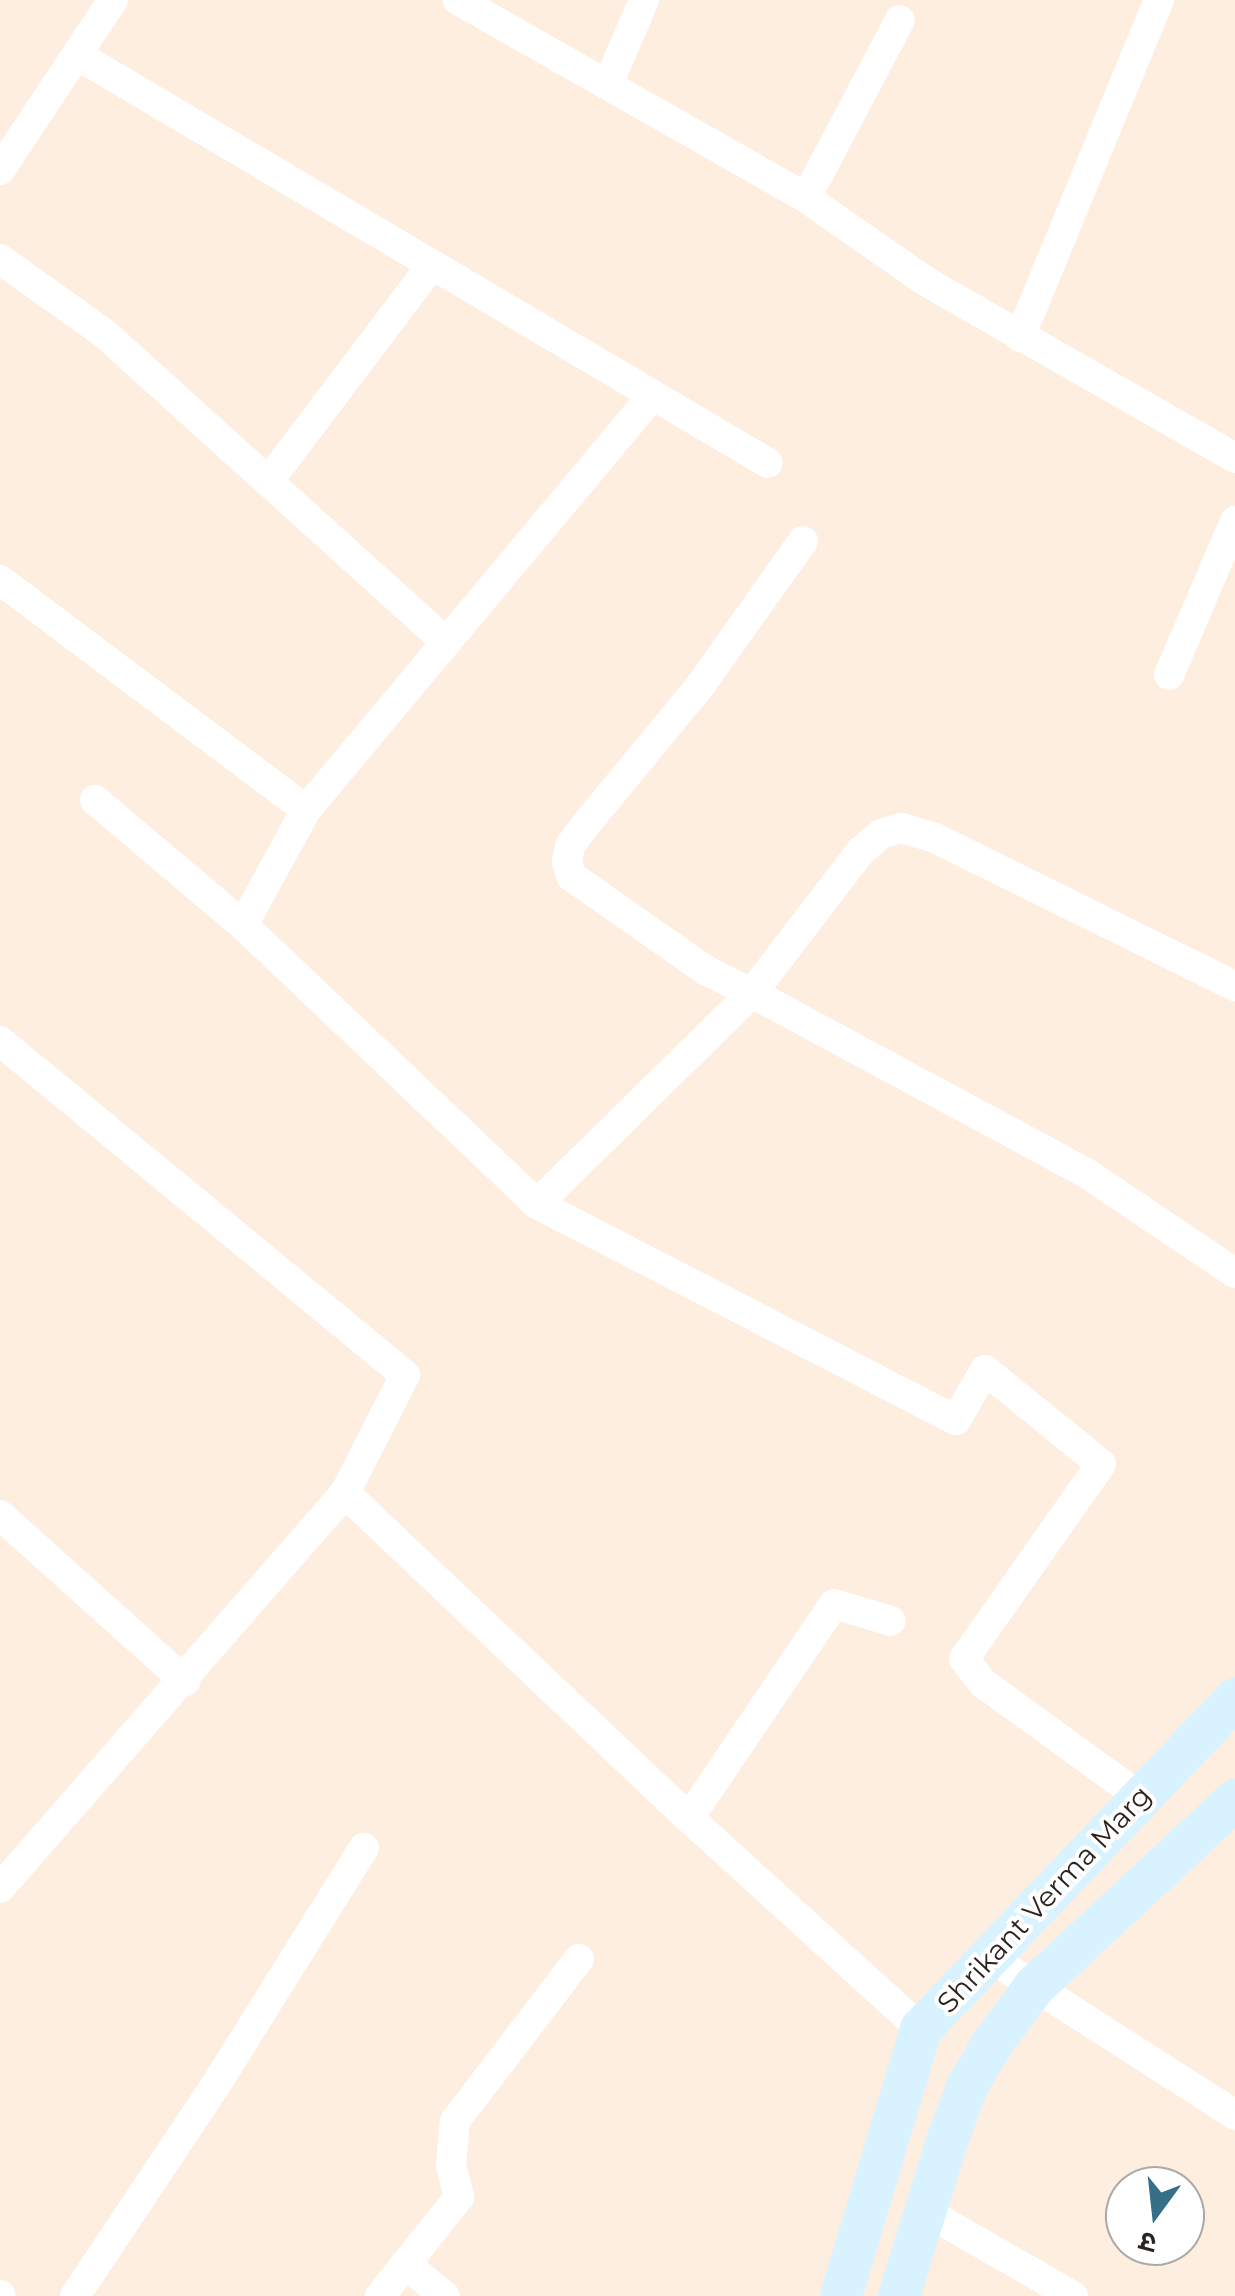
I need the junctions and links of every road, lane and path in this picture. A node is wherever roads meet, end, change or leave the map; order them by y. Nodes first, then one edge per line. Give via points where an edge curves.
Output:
1 (112, 0) edge
2 (458, 0) edge
3 (644, 0) edge
4 (1158, 0) edge
5 (900, 20) dead end
6 (77, 56) junction
7 (608, 84) junction
8 (0, 170) edge
9 (806, 198) junction
10 (0, 258) edge
11 (432, 265) junction
12 (1020, 338) junction
13 (652, 395) junction
14 (1235, 458) edge
15 (768, 463) dead end
16 (270, 479) junction
17 (1235, 521) edge
18 (803, 542) dead end
19 (0, 580) edge
20 (446, 642) junction
21 (1170, 674) dead end
22 (96, 800) dead end
23 (306, 810) junction
24 (244, 925) junction
25 (1235, 986) edge
26 (752, 992) junction
27 (0, 1041) edge
28 (537, 1204) junction
29 (1235, 1272) edge
30 (345, 1493) junction
31 (0, 1515) edge
32 (892, 1621) dead end
33 (185, 1680) junction
34 (1235, 1699) edge
35 (1140, 1797) junction
36 (689, 1818) junction
37 (1228, 1819) edge
38 (364, 1848) dead end
39 (0, 1888) edge
40 (989, 1957) junction
41 (579, 1959) dead end
42 (1034, 1988) junction
43 (922, 2028) junction
44 (1235, 2115) edge
45 (925, 2211) junction
46 (405, 2264) junction
47 (75, 2296) edge
48 (380, 2296) edge
49 (446, 2296) edge
50 (841, 2296) edge
51 (899, 2296) edge
52 (1073, 2296) edge

1 - 6 street
2 - 7 street
3 - 7 street
4 - 12 street
5 - 9 street
6 - 8 street
6 - 11 street
7 - 9 street
9 - 12 street
10 - 16 street via 105,334
11 - 13 street
11 - 16 street
12 - 14 street
13 - 15 street
13 - 20 street
16 - 20 street
17 - 21 street
18 - 26 street via 700,686 583,828 566,862 583,888 705,970
19 - 23 street
20 - 23 street
22 - 24 street
23 - 24 street
24 - 28 street
25 - 26 street via 932,837 901,828 861,851
26 - 28 street
26 - 29 street via 1086,1173
27 - 30 street via 405,1376
28 - 35 street via 956,1420 985,1370 1101,1464 964,1659 984,1683
30 - 33 street
30 - 36 street
31 - 33 street
32 - 36 street via 834,1604
33 - 39 street
34 - 35 street, Shrikant Verma Marg
35 - 40 street, Shrikant Verma Marg
36 - 43 street
37 - 42 street, Shrikant Verma Marg
38 - 47 street
40 - 42 street
40 - 43 street, Shrikant Verma Marg
41 - 46 street via 455,2121 451,2164 459,2197
42 - 44 street
42 - 45 street, Shrikant Verma Marg via 967,2087
43 - 50 street, Shrikant Verma Marg
45 - 51 street, Shrikant Verma Marg
45 - 52 street
46 - 48 street
46 - 49 street

